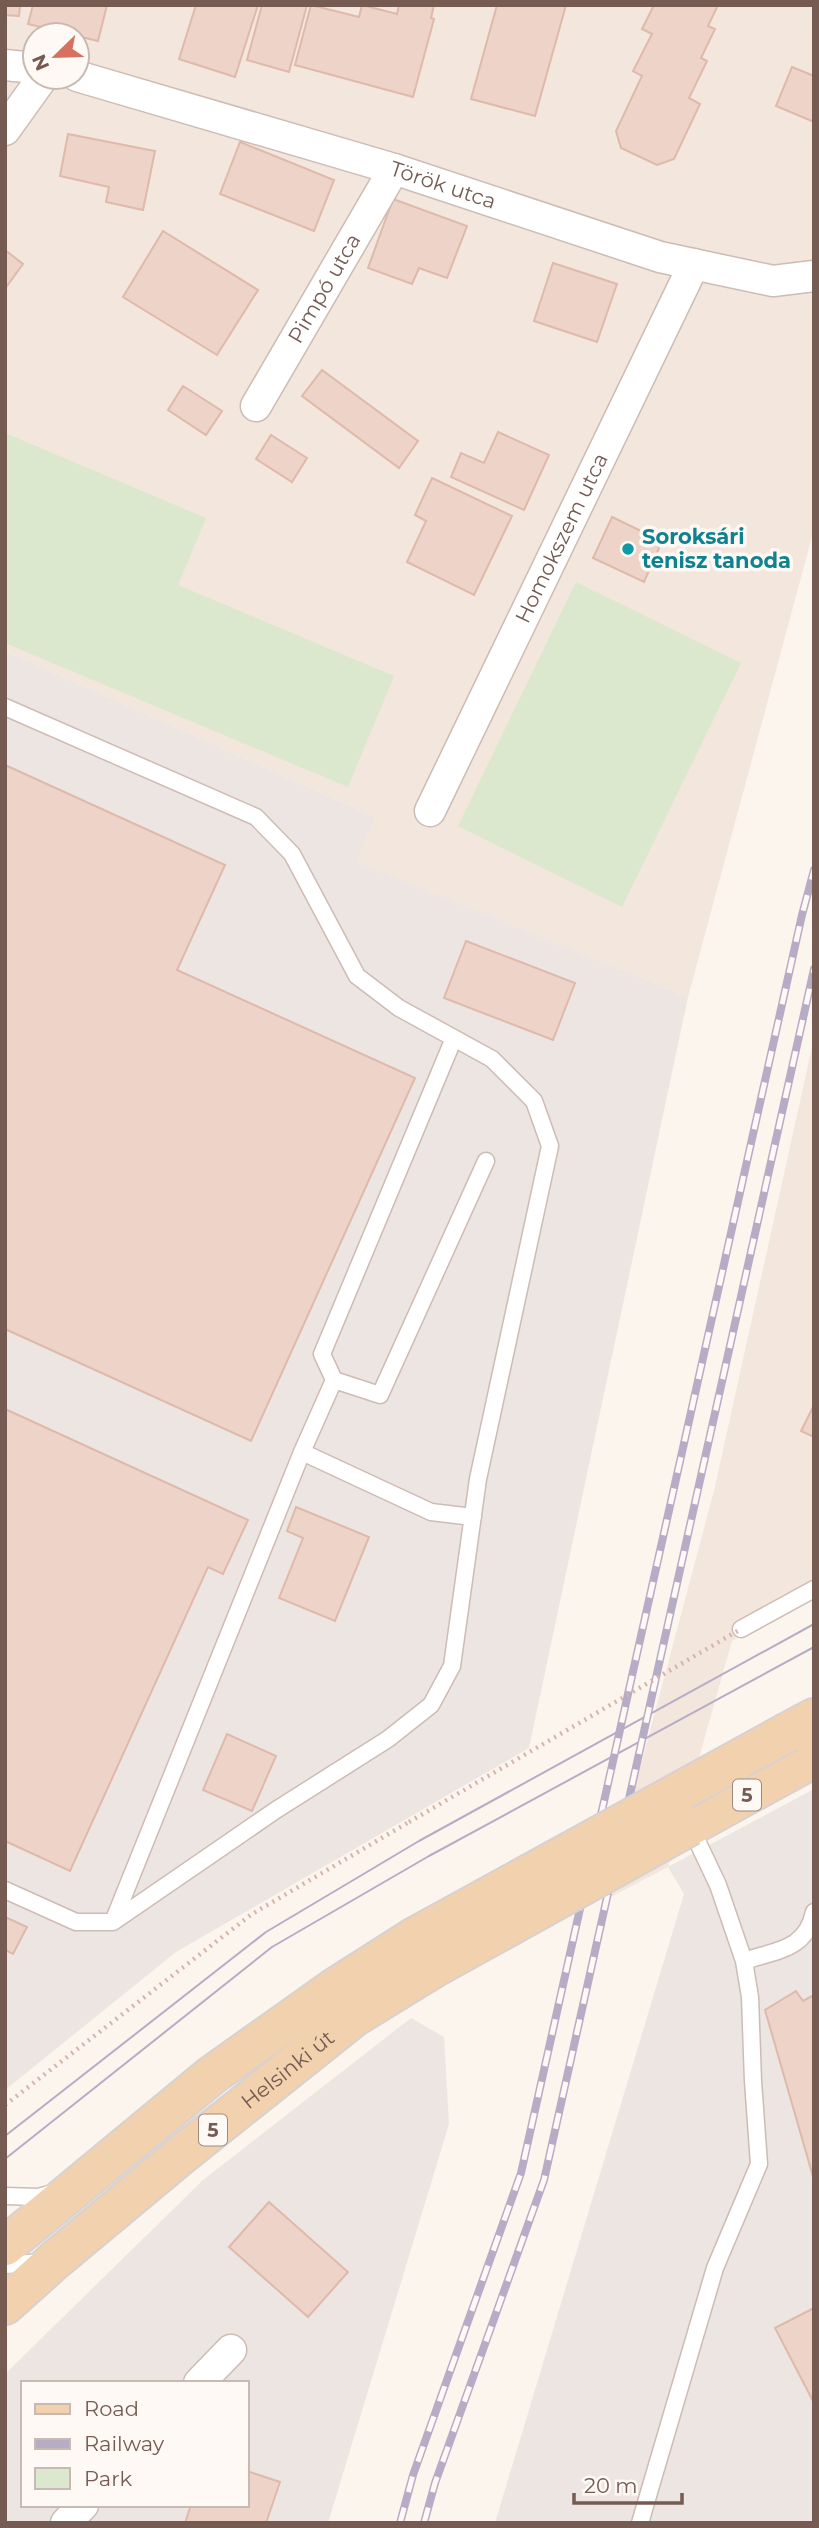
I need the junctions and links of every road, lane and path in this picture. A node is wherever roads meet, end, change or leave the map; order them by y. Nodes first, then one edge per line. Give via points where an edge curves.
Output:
1 (91, 80) edge
2 (33, 91) edge
3 (5, 130) edge
4 (394, 169) junction
5 (694, 264) junction
6 (812, 277) edge
7 (256, 406) dead end
8 (5, 707) edge
9 (430, 811) dead end
10 (454, 1038) junction
11 (486, 1161) dead end
12 (334, 1380) junction
13 (302, 1452) junction
14 (473, 1517) junction
15 (814, 1589) edge
16 (741, 1629) joint
17 (805, 1743) edge
18 (681, 1811) junction
19 (5, 1890) edge
20 (814, 1912) edge
21 (113, 1922) junction
22 (422, 1954) junction
23 (744, 1961) junction
24 (5, 2105) edge
25 (76, 2187) junction
26 (5, 2196) edge
27 (5, 2246) edge
28 (55, 2260) junction
29 (5, 2265) edge
30 (5, 2305) edge
31 (231, 2350) dead end
32 (202, 2381) edge
33 (81, 2507) edge
34 (66, 2523) edge
35 (640, 2523) edge

1 - 4 street, Török utca
2 - 3 street
4 - 5 street, Török utca via 660,257
4 - 7 street, Pimpó utca
5 - 6 street, Török utca via 773,281
5 - 9 street, Homokszem utca
8 - 10 lane via 256,817 292,854 357,976 399,1008
10 - 12 lane via 322,1354
10 - 14 lane via 492,1059 534,1101 550,1146
11 - 12 lane via 380,1395
12 - 13 lane
13 - 14 lane via 432,1512
13 - 21 lane
14 - 21 lane via 452,1667 431,1705
15 - 16 lane
16 - 24 path, bridge via 252,1914
17 - 18 main road, 5
18 - 22 main road, 5, bridge
18 - 23 lane via 718,1885
19 - 21 lane via 76,1922
20 - 23 lane via 811,1927 800,1942
22 - 25 main road, Helsinki út / 5 via 333,1989 212,2075
22 - 28 main road, Helsinki út / 5 via 354,2017
23 - 35 lane via 759,2164 715,2268
25 - 26 lane, Helsinki út via 38,2197
25 - 27 main road, Helsinki út / 5
28 - 29 lane
28 - 30 main road, Helsinki út / 5
31 - 32 street
33 - 34 street

